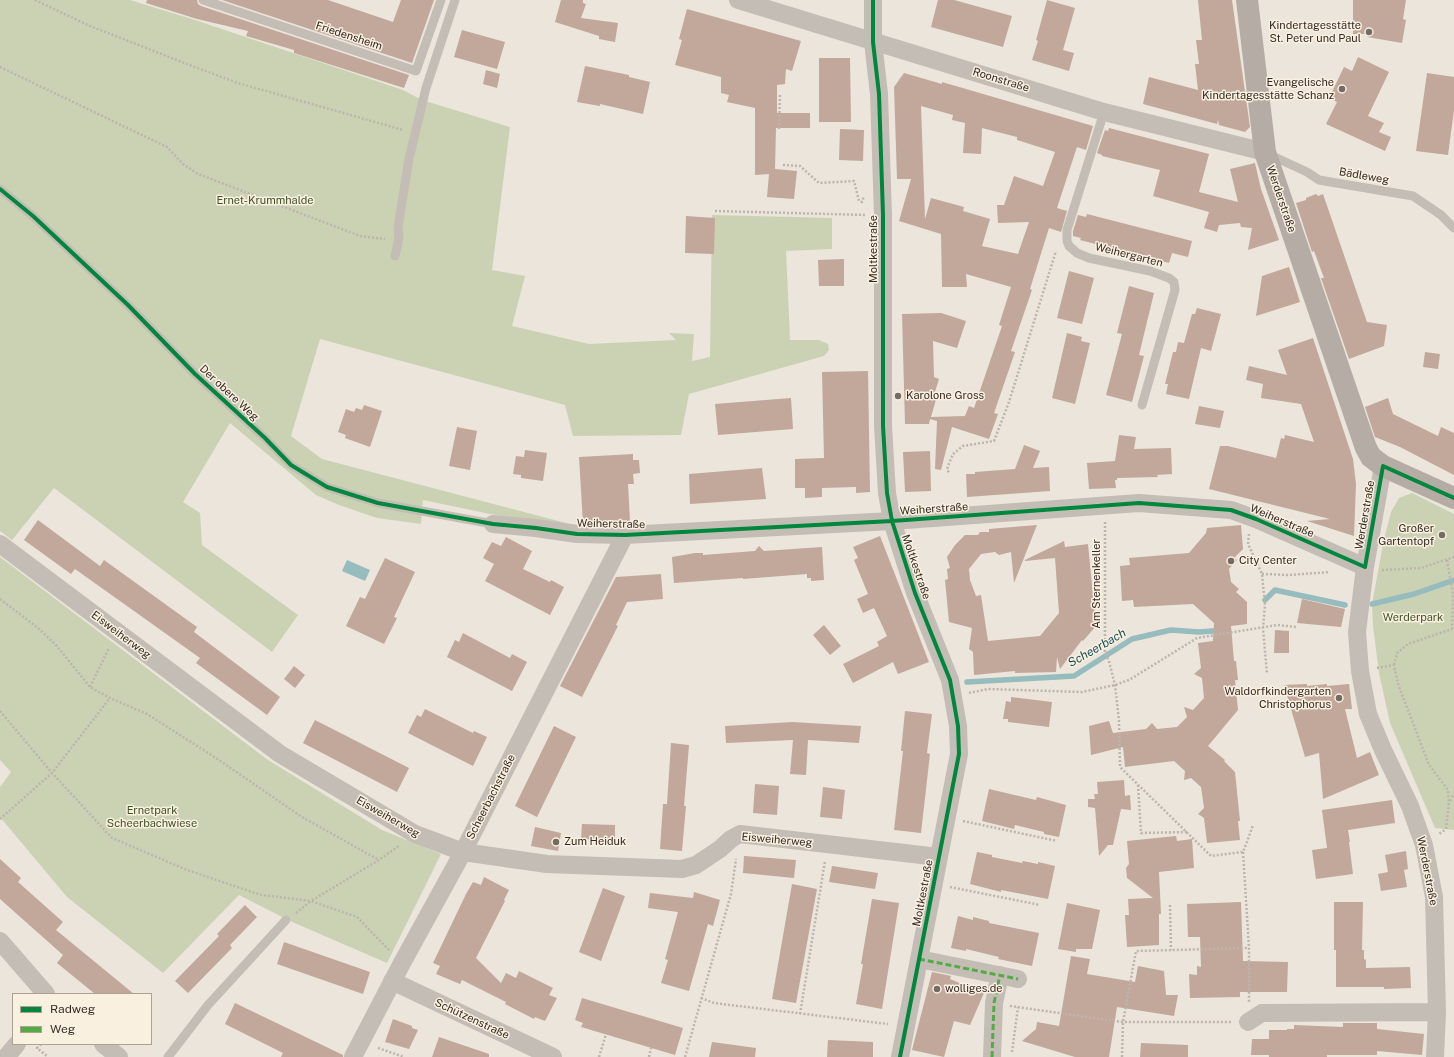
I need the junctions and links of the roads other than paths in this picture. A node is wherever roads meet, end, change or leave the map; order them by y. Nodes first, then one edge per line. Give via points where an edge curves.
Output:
1 (203, 0) edge
2 (441, 0) edge
3 (455, 0) edge
4 (738, 0) edge
5 (873, 0) edge
6 (1247, 0) edge
7 (874, 42) junction
8 (1104, 112) junction
9 (1265, 152) junction
10 (0, 189) edge
11 (1454, 228) edge
12 (395, 256) dead end
13 (1142, 405) dead end
14 (1383, 466) junction
15 (1454, 498) edge
16 (892, 521) junction
17 (493, 524) joint
18 (625, 535) junction
19 (0, 544) edge
20 (1365, 568) junction
21 (463, 852) junction
22 (939, 857) junction
23 (286, 920) road end
24 (0, 941) edge
25 (919, 959) junction
26 (1000, 974) junction
27 (1018, 979) dead end
28 (392, 981) junction
29 (45, 993) edge
30 (1437, 1012) junction
31 (1248, 1022) road end
32 (16, 1045) edge
33 (104, 1045) edge
34 (357, 1049) edge
35 (6, 1057) edge
36 (119, 1057) edge
37 (168, 1057) edge
38 (553, 1057) edge
39 (900, 1057) edge
40 (992, 1057) edge
41 (1435, 1057) edge

1 - 2 lane, Friedensheim via 416,71
3 - 12 lane via 426,88 415,133
4 - 7 street, Roonstraße
5 - 7 street, Moltkestraße
6 - 9 street, Werderstraße
7 - 8 street, Roonstraße
7 - 16 street, Moltkestraße via 879,94 883,215 883,426 887,493
8 - 9 street, Roonstraße
8 - 13 lane, Weihergarten via 1067,230 1067,241 1069,246 1089,258 1150,271 1174,282 1174,290
9 - 11 lane, Bädleweg via 1319,180 1413,196 1441,215
9 - 14 street, Werderstraße via 1366,448
10 - 17 lane, Der obere Weg via 33,216 128,305 195,374 265,438 290,465 327,487 378,503
14 - 15 street
14 - 20 street, Werderstraße
16 - 18 street, Weiherstraße
16 - 20 street, Weiherstraße via 1139,503 1231,510
16 - 22 street, Moltkestraße via 915,593 950,680 958,726 959,754
17 - 18 street, Weiherstraße via 577,534
18 - 21 street, Scheerbachstraße
19 - 21 street, Eisweiherweg via 280,754 415,834
20 - 30 street, Werderstraße via 1357,632 1360,671 1368,714 1410,806 1424,844 1434,897
21 - 22 street, Eisweiherweg via 547,864 682,869 696,865 740,834
21 - 28 street, Scheerbachstraße
22 - 25 street, Moltkestraße
23 - 37 lane via 208,1005
24 - 29 street
25 - 26 street
25 - 39 street, Moltkestraße
26 - 27 street
26 - 40 street via 994,1003
28 - 34 street, Scheerbachstraße
28 - 38 street, Schützenstraße
30 - 31 street via 1262,1013
30 - 41 street, Werderstraße
32 - 35 street
33 - 36 street

